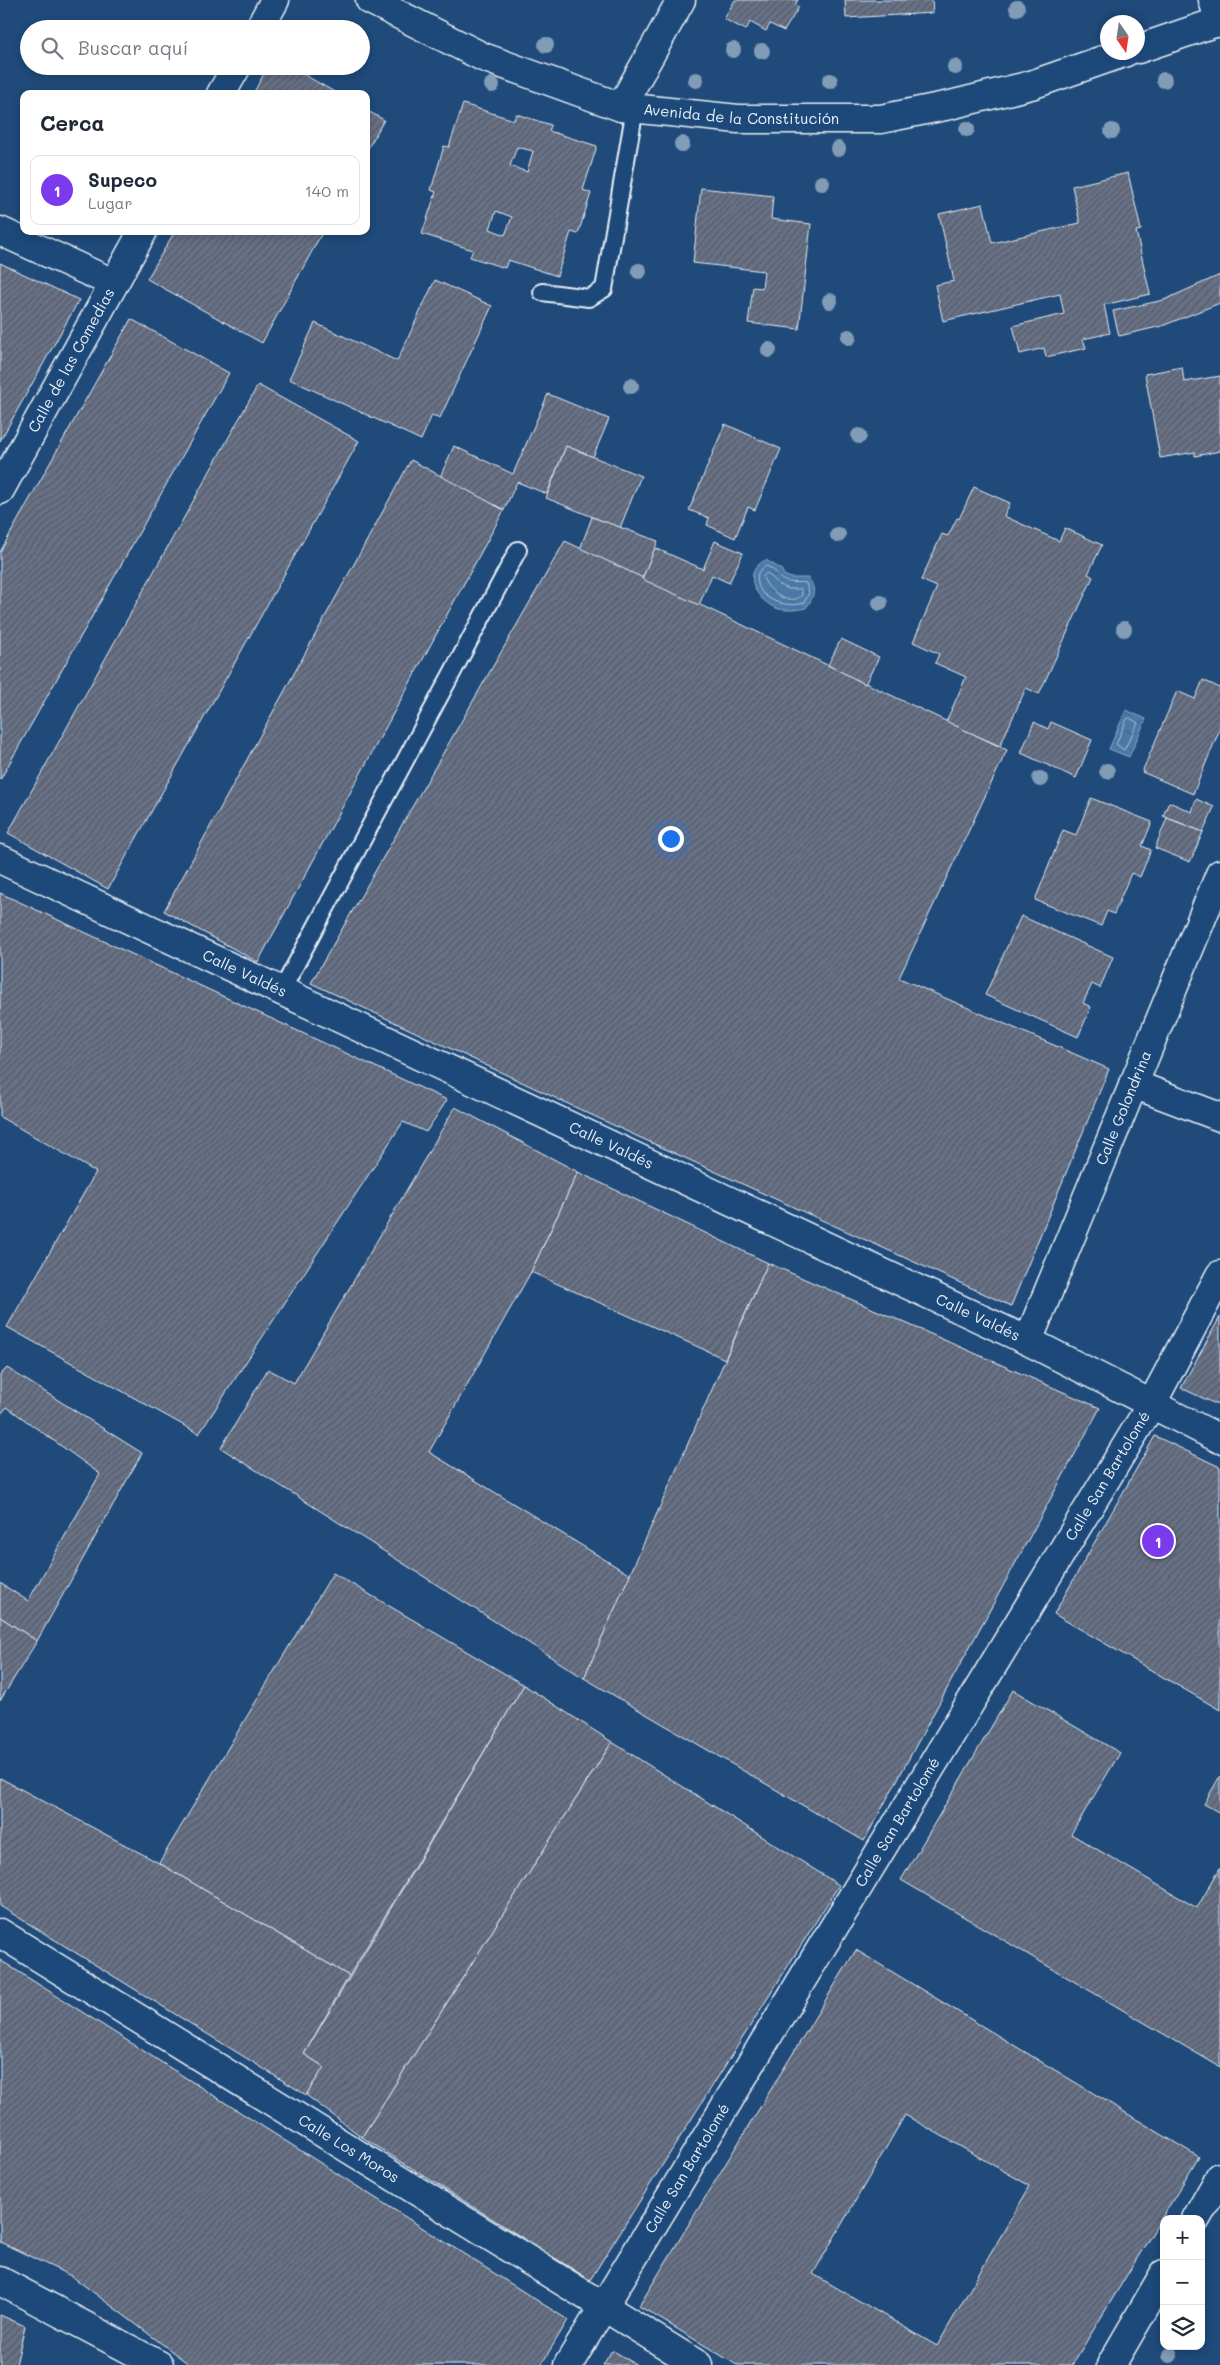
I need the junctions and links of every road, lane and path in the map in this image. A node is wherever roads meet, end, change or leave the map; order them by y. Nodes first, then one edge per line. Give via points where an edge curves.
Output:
1 (275, 0) edge
2 (371, 0) edge
3 (681, 0) edge
4 (1218, 16) edge
5 (264, 20) edge
6 (1145, 46) edge
7 (1103, 60) edge
8 (232, 75) edge
9 (224, 90) edge
10 (628, 108) junction
11 (0, 231) edge
12 (141, 235) edge
13 (113, 283) junction
14 (542, 292) dead end
15 (0, 490) edge
16 (518, 550) dead end
17 (0, 859) edge
18 (1220, 874) edge
19 (282, 990) junction
20 (1133, 1084) junction
21 (1220, 1117) edge
22 (1220, 1275) edge
23 (1028, 1341) junction
24 (1151, 1405) junction
25 (1220, 1439) edge
26 (0, 1933) edge
27 (1220, 2177) edge
28 (1198, 2215) edge
29 (0, 2281) edge
30 (1160, 2281) edge
31 (603, 2307) junction
32 (160, 2365) edge
33 (568, 2365) edge
34 (698, 2365) edge
35 (1111, 2365) edge

1 - 5 street
2 - 10 street, Avenida de la Constitución via 483,57
3 - 10 street
4 - 6 street
7 - 10 street, Avenida de la Constitución via 1030,85 882,119 738,119
8 - 9 street
10 - 14 lane via 604,289 589,298
11 - 13 street
12 - 13 street, Calle de las Comedias
13 - 15 street, Calle de las Comedias
16 - 19 lane
17 - 19 street, Calle Valdés
18 - 20 street, Calle Golondrina
19 - 23 street, Calle Valdés
20 - 21 street
20 - 23 street, Calle Golondrina
22 - 24 street, Calle San Bartolomé
23 - 24 street, Calle Valdés
24 - 25 street, Calle Valdés
24 - 31 street, Calle San Bartolomé
26 - 31 street, Calle Los Moros
27 - 28 street
29 - 32 street
30 - 35 street
31 - 33 street, Calle San Bartolomé
31 - 34 street, Calle Los Moros

